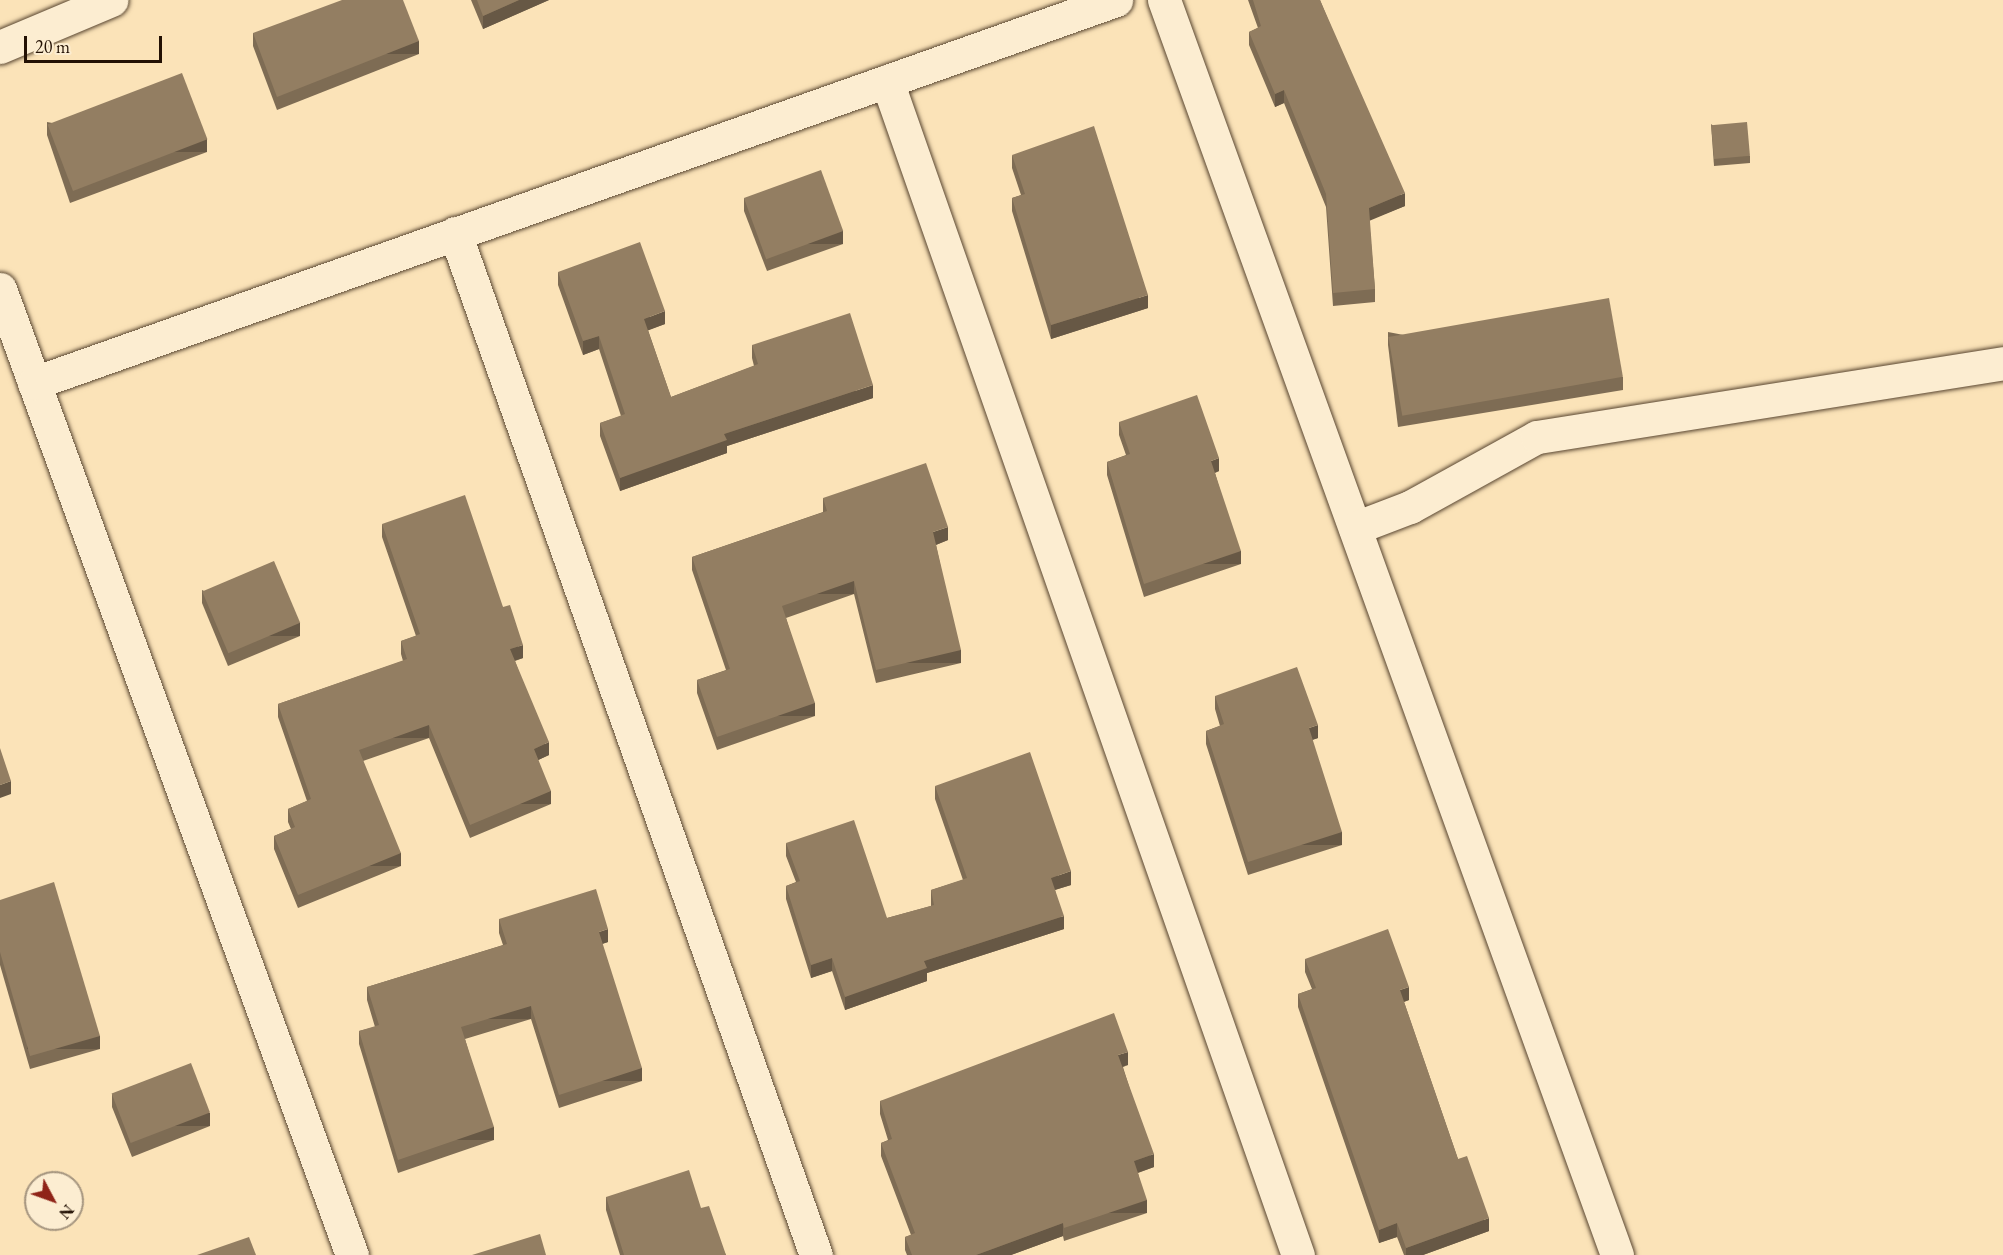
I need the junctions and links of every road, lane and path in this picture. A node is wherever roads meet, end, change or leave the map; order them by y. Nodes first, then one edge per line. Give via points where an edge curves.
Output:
1 (111, 0) edge
2 (1116, 0) edge
3 (1164, 0) edge
4 (0, 47) edge
5 (887, 81) junction
6 (455, 233) junction
7 (0, 289) edge
8 (2003, 363) edge
9 (34, 382) junction
10 (1355, 528) junction
11 (352, 1255) edge
12 (816, 1255) edge
13 (1298, 1255) edge
14 (1617, 1255) edge

1 - 4 street
2 - 5 street
3 - 10 street
5 - 6 street
5 - 13 street
6 - 9 street
6 - 12 street
7 - 9 street
8 - 10 street via 1537,437 1410,507
9 - 11 street
10 - 14 street

